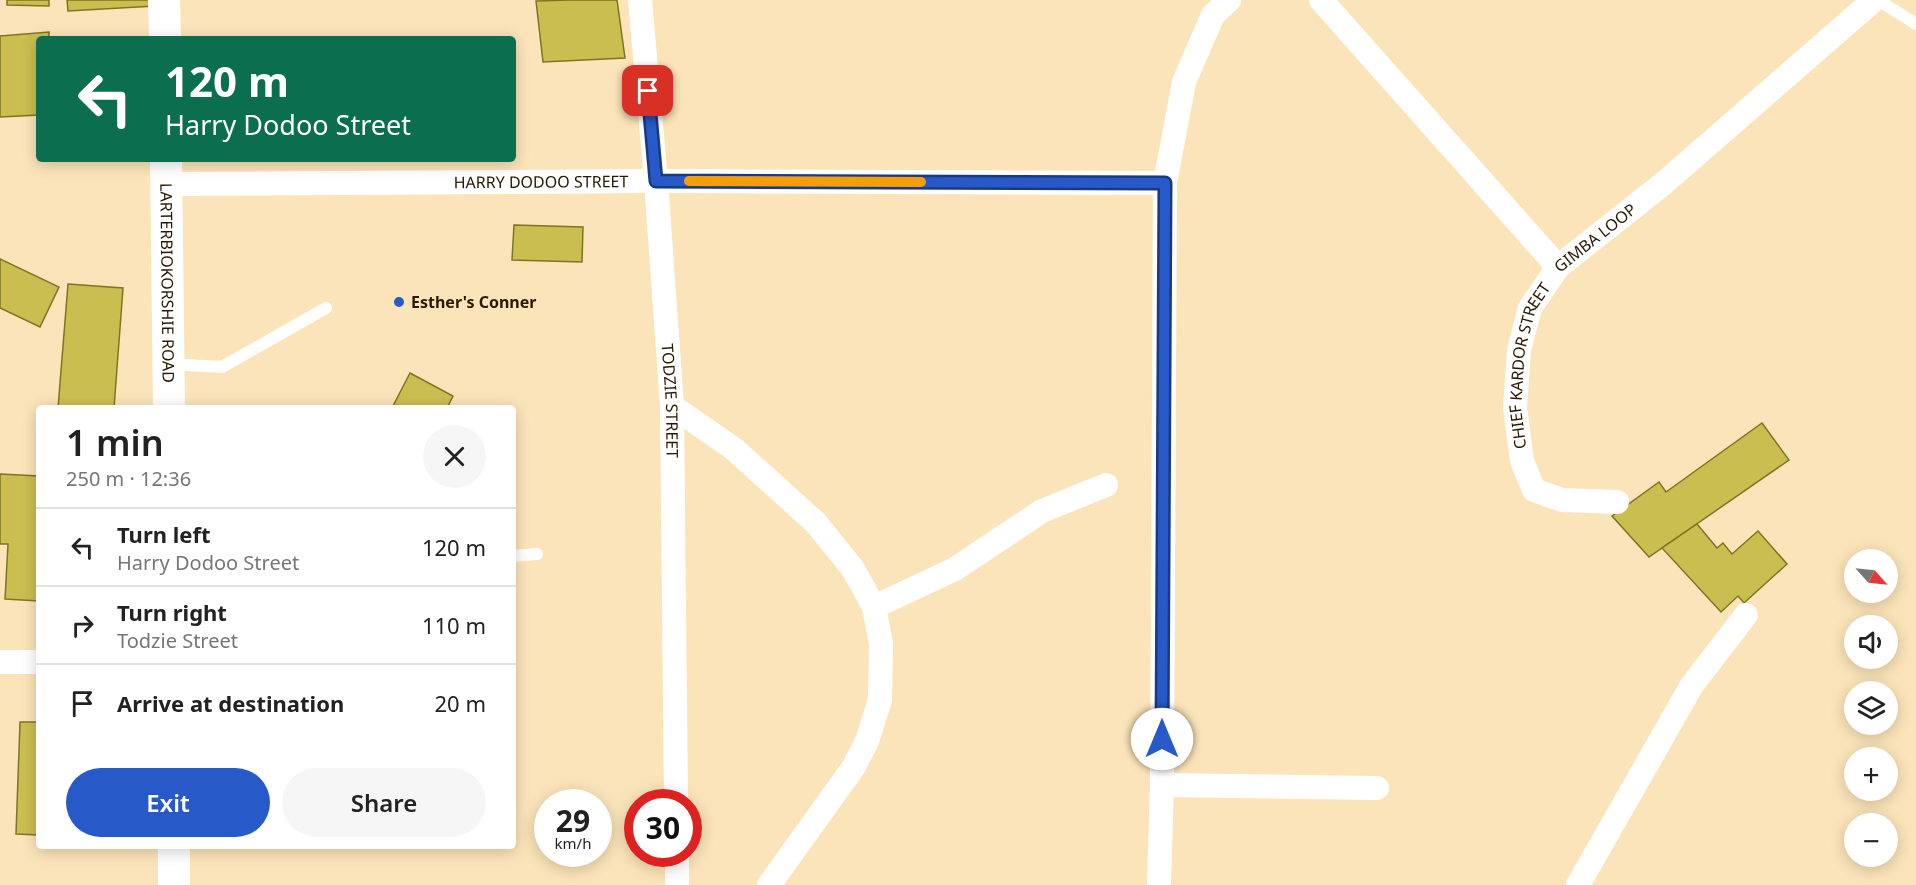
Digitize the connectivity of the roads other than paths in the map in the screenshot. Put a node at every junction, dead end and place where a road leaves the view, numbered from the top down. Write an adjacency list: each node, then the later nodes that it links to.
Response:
1 (164, 0): 8 (street)
2 (640, 0): 10 (street, TODZIE STREET)
3 (1229, 0): 11 (street)
4 (1321, 0): 12 (street, GIMBA LOOP)
5 (1874, 0): 12 (street, GIMBA LOOP)
6 (1878, 0): 7 (lane)
7 (1916, 24)
8 (165, 36)
9 (167, 172): 10 (street, HARRY DODOO STREET); 14 (street, LARTERBIOKORSHIE ROAD)
10 (656, 181): 11 (street, HARRY DODOO STREET); 16 (street, TODZIE STREET)
11 (1165, 183): 25 (street)
12 (1558, 267): 18 (street, CHIEF KARDOR STREET)
13 (326, 308): 14 (lane)
14 (168, 364): 15 (street, LARTERBIOKORSHIE ROAD)
15 (169, 405)
16 (672, 406): 21 (street); 27 (street, TODZIE STREET)
17 (1106, 485): 21 (street)
18 (1617, 502)
19 (537, 554): 20 (lane)
20 (516, 556)
21 (874, 607): 32 (street)
22 (1746, 615): 34 (street)
23 (0, 662): 24 (street)
24 (36, 662)
25 (1162, 785): 26 (street); 33 (street)
26 (1377, 788)
27 (676, 789)
28 (174, 849): 30 (street)
29 (677, 867): 31 (street)
30 (174, 885)
31 (677, 885)
32 (769, 885)
33 (1160, 885)
34 (1578, 885)

